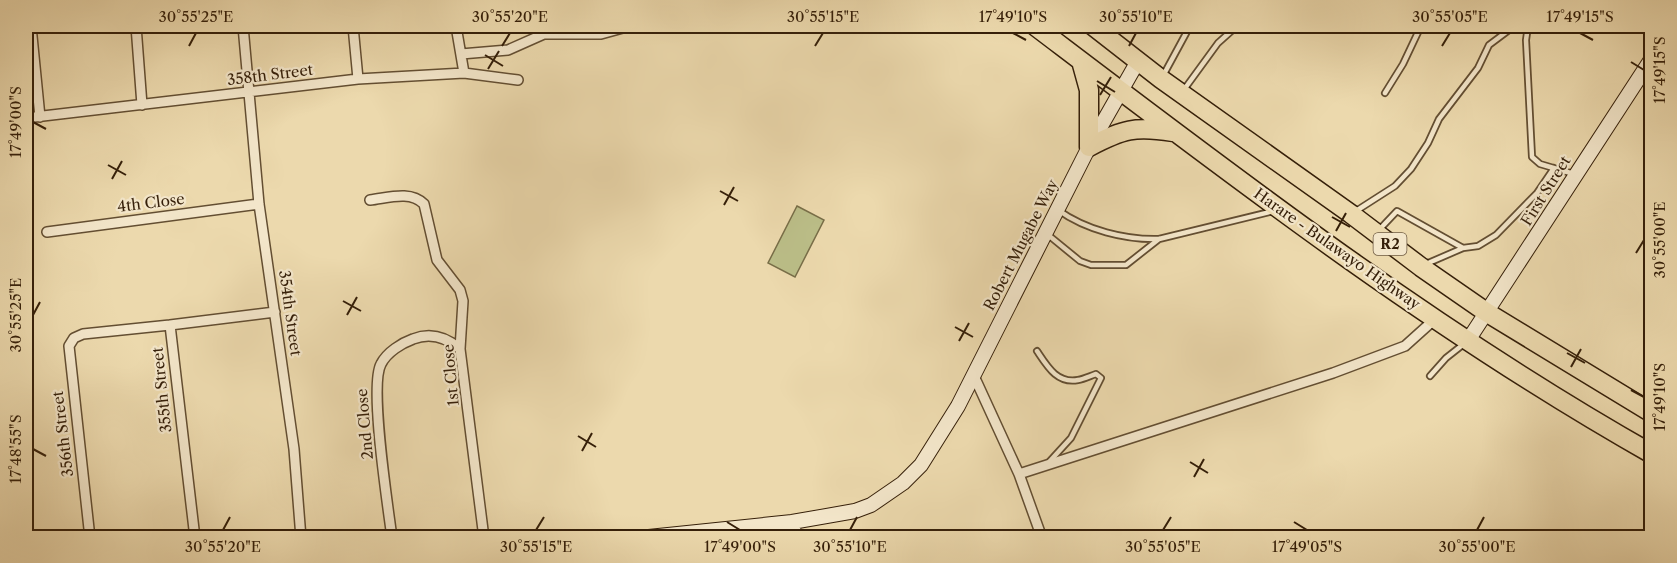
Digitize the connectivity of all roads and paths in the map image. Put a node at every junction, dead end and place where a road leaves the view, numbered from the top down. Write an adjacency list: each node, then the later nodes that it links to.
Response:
1 (31, 26): 26 (street)
2 (136, 26): 25 (street)
3 (243, 26): 24 (street, 354th Street)
4 (353, 26): 18 (street)
5 (456, 26): 13 (street)
6 (630, 26): 13 (street)
7 (1035, 26): 15 (highway, Harare - Bulawayo Highway / R2)
8 (1093, 26): 16 (highway, R2)
9 (1190, 26): 19 (lane)
10 (1237, 26): 22 (lane)
11 (1421, 26): 23 (lane)
12 (1528, 26): 30 (lane); 36 (lane)
13 (461, 54): 17 (street)
14 (1652, 58): 31 (street, First Street)
15 (1081, 61): 21 (highway, Harare - Bulawayo Highway / R2); 29 (highway)
16 (1138, 61): 19 (highway, R2); 21 (street, Robert Mugabe Way)
17 (464, 73): 18 (street, 358th Street); 20 (street, 358th Street)
18 (358, 79): 24 (street, 358th Street)
19 (1161, 79): 22 (highway, R2)
20 (518, 80)
21 (1120, 90): 28 (highway, Harare - Bulawayo Highway / R2); 29 (street, Robert Mugabe Way)
22 (1181, 93): 36 (highway, R2)
23 (1385, 93)
24 (249, 94): 25 (street, 358th Street); 33 (street, 354th Street)
25 (142, 105): 26 (street, 358th Street)
26 (40, 117): 27 (street, 358th Street)
27 (26, 118)
28 (1178, 133): 29 (highway); 35 (highway, Harare - Bulawayo Highway / R2)
29 (1089, 147): 34 (street, Robert Mugabe Way)
30 (1554, 168): 31 (lane); 41 (lane)
31 (1575, 175): 44 (street, First Street)
32 (370, 200): 49 (street, 1st Close)
33 (259, 204): 37 (street, 4th Close); 43 (street, 354th Street)
34 (1058, 210): 39 (street, Robert Mugabe Way); 40 (lane)
35 (1280, 210): 40 (lane); 45 (highway, Harare - Bulawayo Highway / R2)
36 (1351, 214): 38 (highway, R2)
37 (47, 232)
38 (1376, 233): 41 (lane); 42 (highway, R2)
39 (1046, 234): 40 (lane); 51 (street, Robert Mugabe Way)
40 (1159, 239)
41 (1463, 248): 42 (lane)
42 (1421, 267): 44 (highway, R2)
43 (275, 312): 46 (street); 60 (street, 354th Street)
44 (1486, 312): 48 (street, First Street); 53 (highway, R2)
45 (1435, 319): 48 (highway, Harare - Bulawayo Highway / R2); 55 (street)
46 (170, 325): 47 (street, 355th Street); 59 (street, 355th Street)
47 (83, 334): 58 (street, 356th Street)
48 (1467, 342): 52 (lane); 54 (highway, Harare - Bulawayo Highway / R2)
49 (460, 349): 61 (street, 2nd Close); 62 (street, 1st Close)
50 (1037, 351): 55 (lane)
51 (974, 376): 56 (street); 57 (street, Robert Mugabe Way)
52 (1430, 376)
53 (1652, 413)
54 (1652, 454)
55 (1047, 466): 56 (street)
56 (1019, 474): 65 (street)
57 (792, 522): 63 (street, Robert Mugabe Way); 64 (street)
58 (90, 537)
59 (195, 537)
60 (301, 537)
61 (392, 537)
62 (484, 537)
63 (639, 537)
64 (795, 537)
65 (1042, 537)

